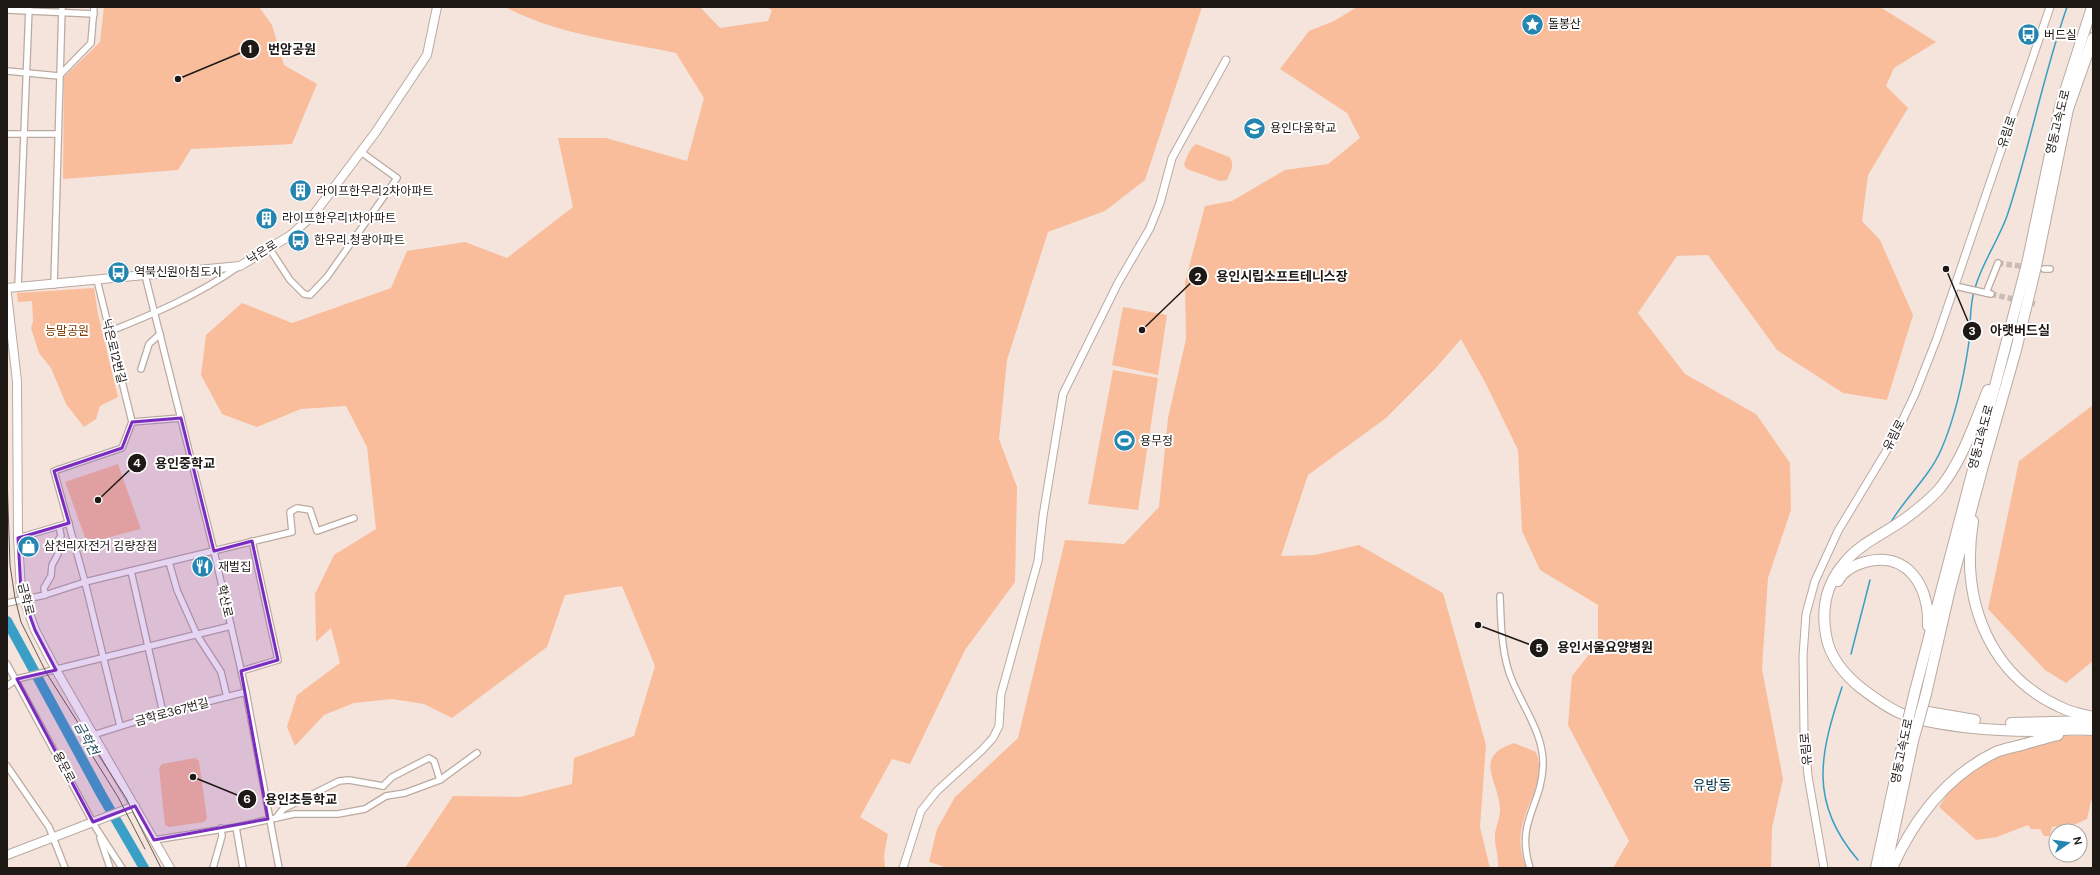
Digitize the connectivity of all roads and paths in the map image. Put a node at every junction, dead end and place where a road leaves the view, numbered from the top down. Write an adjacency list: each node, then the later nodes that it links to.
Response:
1 (94, 7): 8 (street)
2 (438, 7): 17 (main road, 낙은로)
3 (2050, 7): 24 (street, 유림로)
4 (2092, 7): 31 (highway, 영동고속도로)
5 (29, 9): 6 (street); 7 (street); 12 (street)
6 (7, 10)
7 (62, 10): 8 (street); 13 (street)
8 (94, 14): 13 (street)
9 (2093, 38): 35 (highway, 영동고속도로)
10 (1226, 60): 88 (street)
11 (7, 71): 12 (street)
12 (26, 72): 13 (street); 15 (street)
13 (59, 76): 16 (street)
14 (7, 134): 15 (street)
15 (24, 134): 16 (street); 25 (street)
16 (58, 134): 23 (street)
17 (361, 152): 18 (main road, 낙은로); 18 (street)
18 (269, 248): 20 (main road, 낙은로)
19 (1998, 264): 24 (street)
20 (240, 266): 21 (main road, 낙은로); 28 (street)
21 (145, 275): 22 (main road, 낙은로); 28 (street, 학산로)
22 (97, 280): 23 (main road, 낙은로); 29 (street, 낙은로12번길)
23 (54, 285): 25 (main road, 낙은로)
24 (1955, 286): 90 (street, 유림로)
25 (18, 287): 26 (main road, 낙은로)
26 (7, 288)
27 (7, 294): 39 (main road, 금학로)
28 (154, 313): 29 (street); 30 (street, 학산로)
29 (108, 332): 34 (street, 낙은로12번길)
30 (160, 334): 32 (street); 33 (street, 학산로)
31 (2007, 342): 53 (highway, 영동고속도로); 64 (highway)
32 (141, 369)
33 (181, 418): 34 (street); 41 (street, 학산로)
34 (132, 422): 37 (street)
35 (1982, 466): 62 (highway); 66 (highway, 영동고속도로, bridge)
36 (354, 518): 40 (street)
37 (68, 523): 38 (street); 44 (street)
38 (58, 526): 39 (street); 45 (street)
39 (18, 538): 47 (main road, 금학로)
40 (252, 541): 41 (street); 56 (street)
41 (214, 551): 42 (street); 49 (street, 학산로)
42 (169, 562): 43 (street); 50 (street)
43 (131, 571): 44 (street); 51 (street)
44 (85, 582): 45 (street); 52 (street)
45 (45, 596): 47 (street)
46 (1500, 596): 89 (street)
47 (22, 601): 48 (street); 55 (main road, 금학로)
48 (7, 604)
49 (231, 626): 50 (street); 56 (street, 학산로)
50 (197, 635): 51 (street); 60 (street)
51 (148, 647): 52 (street); 61 (street)
52 (103, 658): 55 (street); 63 (street)
53 (1923, 658): 64 (highway); 66 (highway, 영동고속도로, bridge)
54 (7, 664): 57 (street, 용문로)
55 (56, 670): 57 (street); 65 (main road, 금학로)
56 (241, 671): 59 (street, 학산로)
57 (16, 679): 58 (street); 75 (street, 용문로)
58 (7, 686)
59 (246, 692): 60 (street, 금학로367번길); 74 (street, 학산로)
60 (226, 697): 61 (street, 금학로367번길)
61 (163, 713): 63 (street, 금학로367번길)
62 (2093, 717)
63 (120, 726): 65 (street, 금학로367번길)
64 (2091, 727): 93 (highway)
65 (97, 733): 72 (main road, 금학로)
66 (1909, 739): 91 (highway, 영동고속도로); 92 (highway, 영동고속도로)
67 (477, 753): 69 (street)
68 (7, 766): 78 (street)
69 (440, 780): 70 (street); 71 (street)
70 (383, 786): 71 (street); 73 (street)
71 (386, 796): 73 (street)
72 (134, 806): 75 (main road); 79 (main road, 금학로)
73 (276, 818): 74 (street)
74 (268, 819): 76 (street); 87 (street, 학산로)
75 (97, 823): 78 (main road); 82 (street); 83 (street, 용문로)
76 (236, 827): 77 (street); 86 (street)
77 (221, 828): 79 (street); 85 (street)
78 (54, 836): 80 (main road); 81 (street)
79 (154, 840): 84 (main road, 금학로)
80 (7, 855)
81 (65, 868)
82 (110, 868)
83 (122, 868)
84 (170, 868)
85 (213, 868)
86 (242, 868)
87 (279, 868)
88 (903, 868)
89 (1530, 868)
90 (1824, 868)
91 (1876, 868)
92 (1886, 868)
93 (1892, 868)

